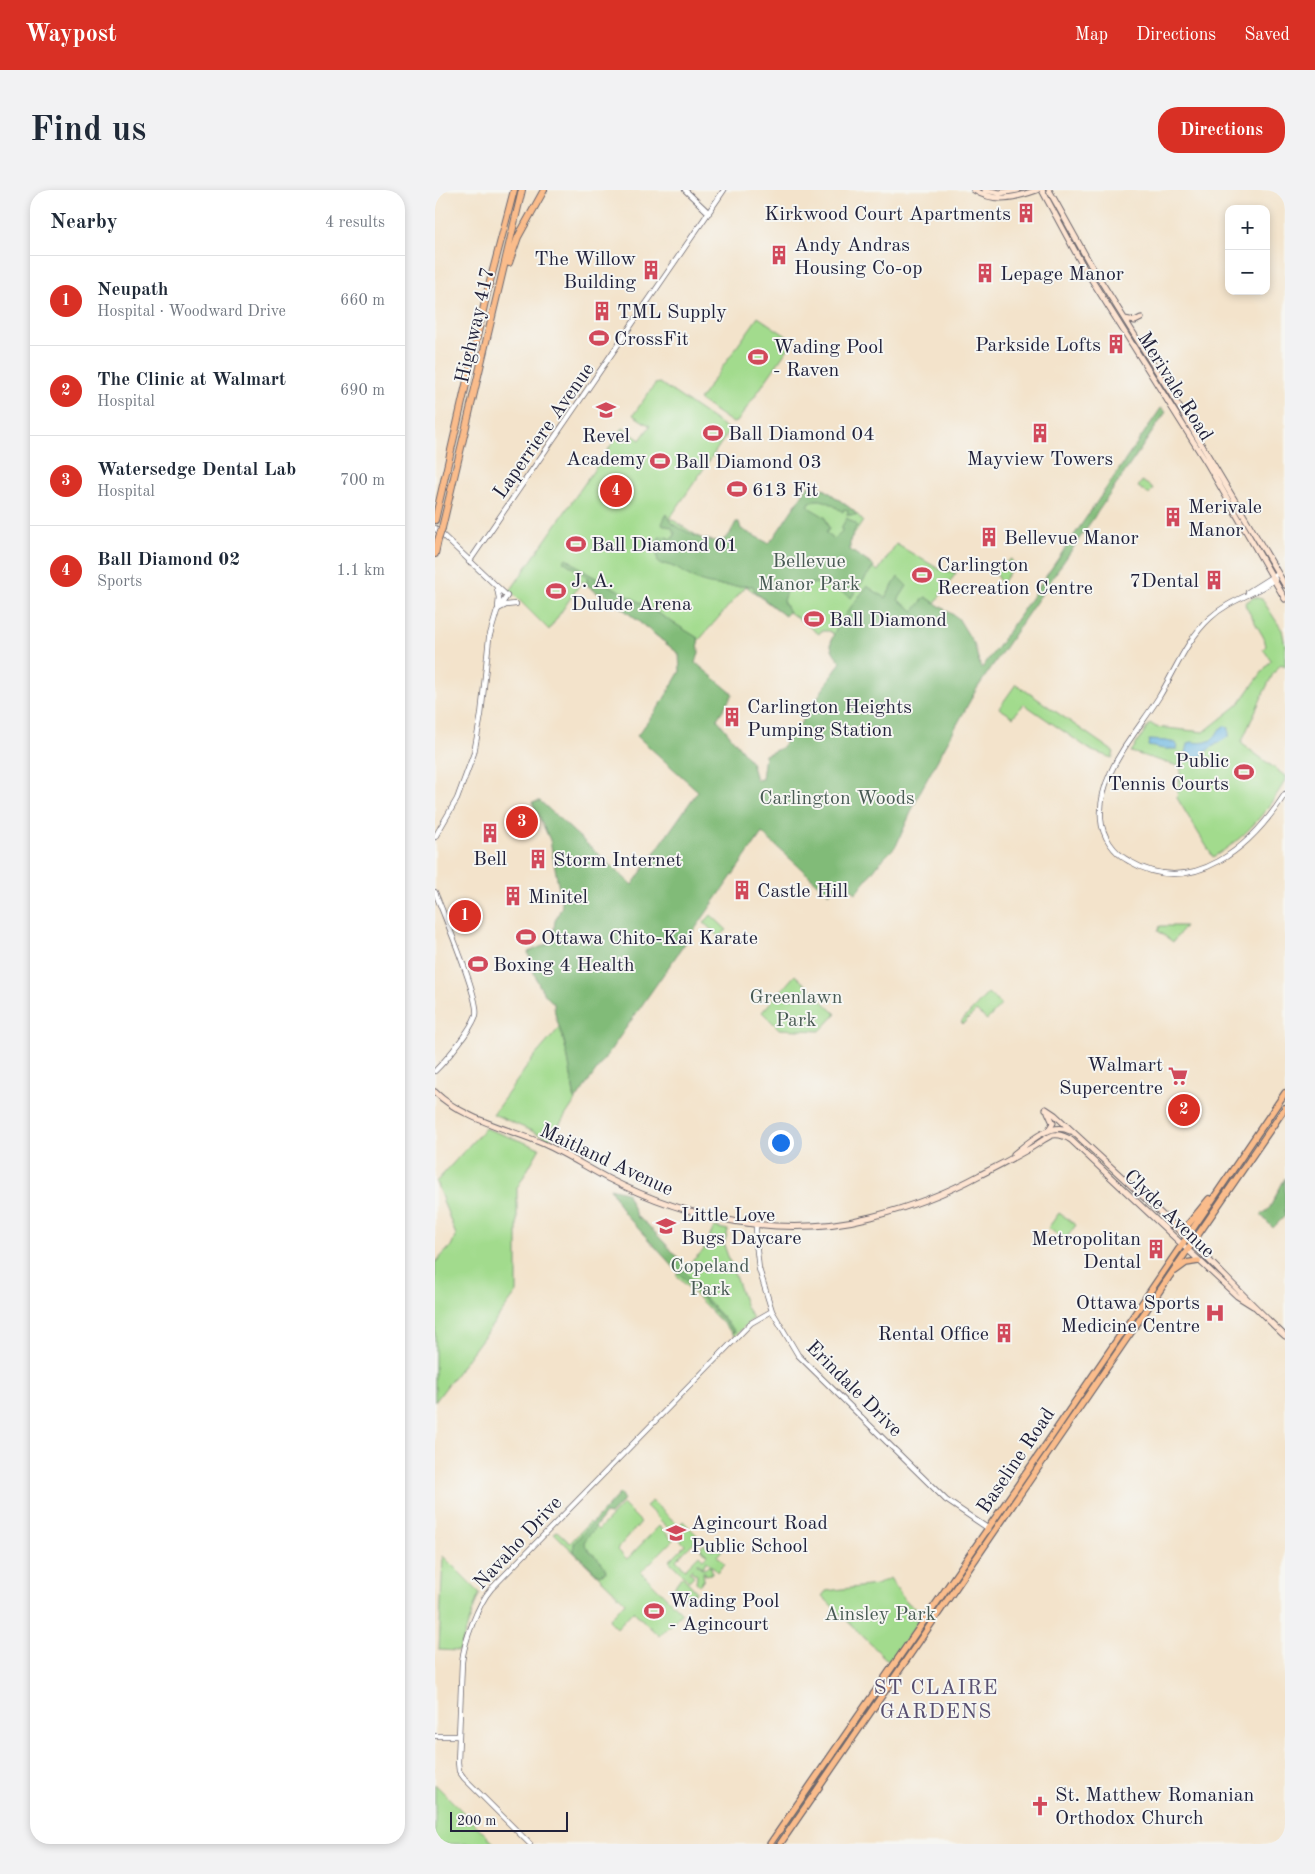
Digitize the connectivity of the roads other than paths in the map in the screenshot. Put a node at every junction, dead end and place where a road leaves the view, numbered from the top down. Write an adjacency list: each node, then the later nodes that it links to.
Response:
1 (514, 190): 18 (highway)
2 (522, 190): 14 (highway, Highway 417)
3 (545, 190): 14 (highway)
4 (685, 190): 12 (street)
5 (724, 190): 12 (street, Laperriere Avenue)
6 (974, 190): 9 (main road)
7 (985, 190): 8 (main road)
8 (1018, 190)
9 (1037, 190)
10 (1042, 190): 13 (main road, Merivale Road)
11 (1049, 190): 15 (main road, Merivale Road)
12 (709, 213): 21 (street, Laperriere Avenue)
13 (1083, 266): 15 (main road); 23 (main road, Merivale Road)
14 (503, 275): 19 (highway, Highway 417)
15 (1104, 286): 17 (main road, Merivale Road)
16 (1141, 318): 17 (main road)
17 (1125, 319): 22 (main road, Merivale Road)
18 (435, 520)
19 (438, 528): 20 (highway, Highway 417, bridge); 21 (street)
20 (435, 554)
21 (469, 562): 25 (street)
22 (1279, 574): 23 (street); 24 (main road, Merivale Road)
23 (1273, 578): 26 (main road, Merivale Road); 29 (street)
24 (1285, 585)
25 (496, 586): 28 (street); 28 (street)
26 (1285, 599)
27 (516, 604): 28 (street)
28 (497, 611): 30 (street)
29 (1285, 794)
30 (435, 837)
31 (435, 892): 32 (street)
32 (435, 1070)
33 (435, 1092): 43 (main road, Maitland Avenue)
34 (1285, 1095): 42 (main road, Baseline Road)
35 (1285, 1108): 46 (main road, Baseline Road)
36 (1048, 1131): 37 (main road); 37 (main road, Clyde Avenue); 39 (main road, Maitland Avenue)
37 (1073, 1133): 40 (main road, Clyde Avenue)
38 (1068, 1138): 39 (main road, Maitland Avenue); 41 (main road, Clyde Avenue)
39 (1003, 1162): 43 (main road, Maitland Avenue)
40 (1106, 1163): 41 (main road); 44 (main road, Clyde Avenue)
41 (1099, 1166): 47 (main road, Clyde Avenue)
42 (1223, 1185): 44 (main road); 45 (main road, Baseline Road)
43 (756, 1226): 52 (street, Erindale Drive)
44 (1173, 1226): 45 (main road, Clyde Avenue)
45 (1187, 1238): 46 (main road, Clyde Avenue); 47 (main road, Baseline Road)
46 (1192, 1243): 48 (main road, Baseline Road); 51 (main road, Clyde Avenue)
47 (1182, 1244): 48 (main road, Clyde Avenue); 54 (main road, Baseline Road)
48 (1187, 1250): 49 (main road, Clyde Avenue); 50 (main road, Baseline Road)
49 (1198, 1261): 50 (main road); 51 (main road, Clyde Avenue)
50 (1170, 1276): 55 (main road, Baseline Road)
51 (1253, 1306): 53 (main road, Clyde Avenue)
52 (772, 1311): 56 (street, Erindale Drive); 59 (street, Navaho Drive)
53 (1285, 1336)
54 (1109, 1351): 55 (main road); 56 (main road, Baseline Road)
55 (1115, 1355): 57 (main road, Baseline Road)
56 (988, 1528): 57 (street, Erindale Drive); 61 (main road, Baseline Road)
57 (994, 1533): 62 (main road, Baseline Road)
58 (435, 1736): 59 (street)
59 (459, 1736): 60 (street, Navaho Drive)
60 (531, 1844)
61 (770, 1844)
62 (780, 1844)

